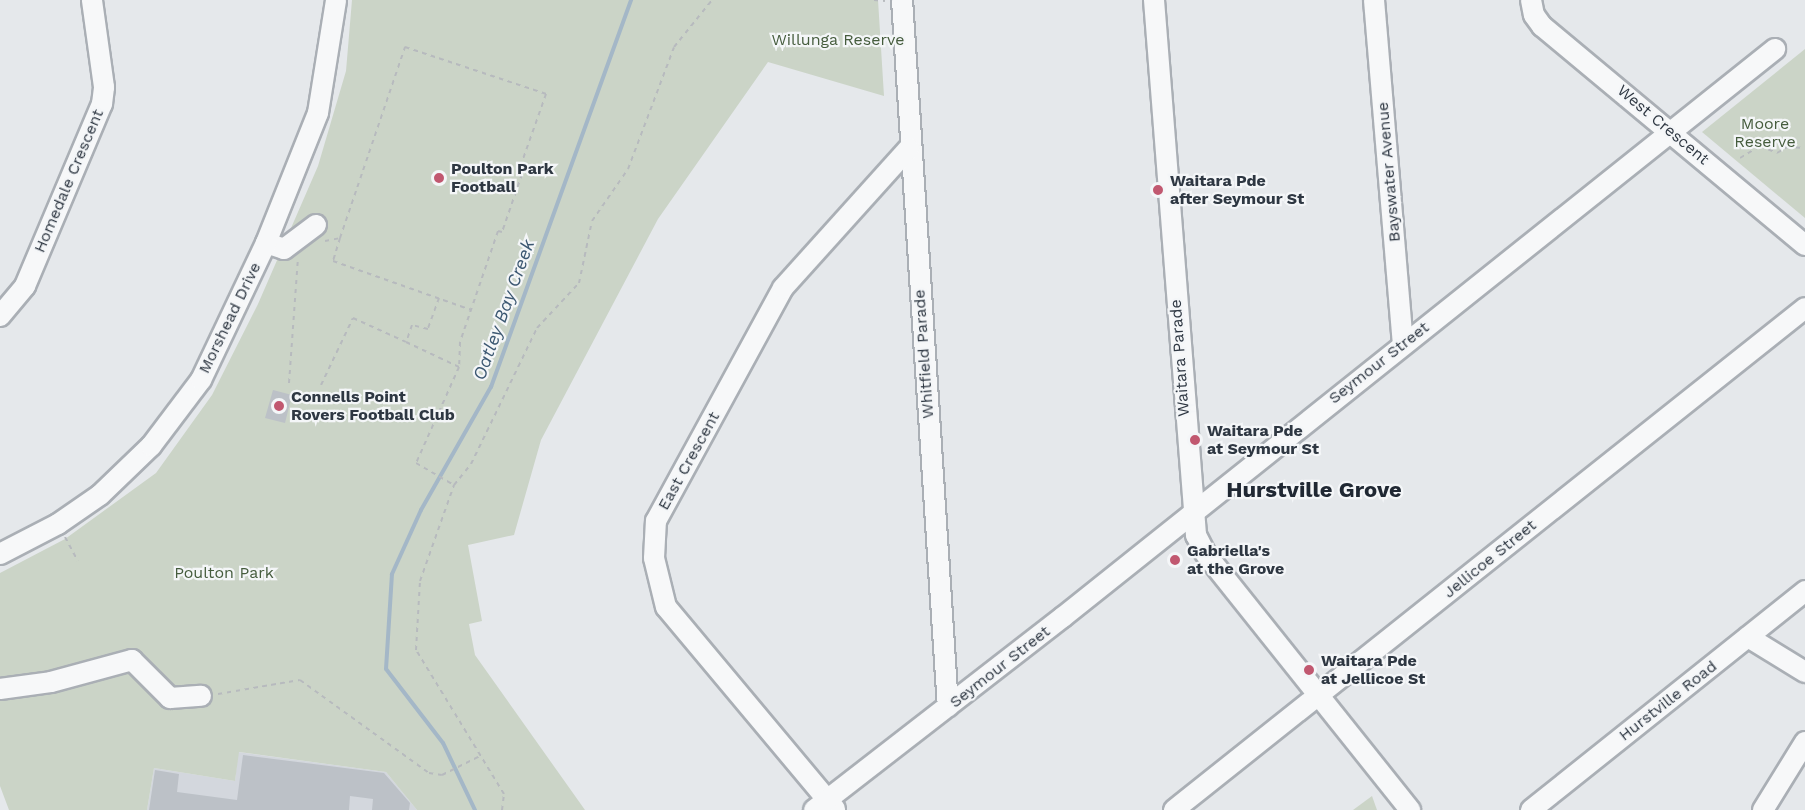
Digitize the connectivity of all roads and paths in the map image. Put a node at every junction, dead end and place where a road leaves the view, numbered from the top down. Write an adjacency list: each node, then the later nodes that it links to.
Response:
1 (92, 0): 22 (street, Homedale Crescent)
2 (336, 0): 17 (street, Morshead Drive)
3 (712, 0): 28 (path)
4 (874, 0): 8 (path)
5 (1154, 0): 29 (street, Waitara Parade)
6 (1374, 0): 24 (street, Bayswater Avenue)
7 (1532, 0): 10 (street, West Crescent)
8 (894, 1): 11 (street, Whitfield Parade)
9 (1775, 49): 10 (street, Seymour Street)
10 (1672, 131): 18 (street, West Crescent); 24 (street, Seymour Street)
11 (909, 148): 39 (street, Whitfield Parade); 43 (street, East Crescent)
12 (1805, 148): 13 (path)
13 (1740, 158)
14 (319, 233): 15 (path); 16 (street)
15 (340, 238): 19 (path); 21 (path)
16 (296, 240): 17 (street); 26 (path)
17 (266, 243): 30 (street, Morshead Drive)
18 (1805, 245)
19 (439, 298): 21 (path); 23 (path)
20 (1805, 308): 38 (street, Jellicoe Street)
21 (471, 310): 25 (path)
22 (0, 316)
23 (406, 342): 25 (path); 27 (path)
24 (1404, 344): 29 (street, Seymour Street)
25 (459, 367): 28 (path)
26 (290, 383)
27 (321, 385)
28 (454, 485): 41 (path)
29 (1191, 512): 38 (street, Waitara Parade); 39 (street, Seymour Street)
30 (58, 524): 31 (street, Morshead Drive); 32 (path)
31 (0, 554)
32 (78, 561)
33 (1805, 591): 34 (street, Hurstville Road)
34 (1748, 637): 35 (street); 47 (street, Hurstville Road)
35 (1805, 672)
36 (0, 689): 37 (street)
37 (201, 696): 41 (path)
38 (1317, 696): 42 (street, Waitara Parade); 45 (street, Jellicoe Street)
39 (948, 707): 43 (street, Seymour Street)
40 (1805, 742): 48 (street)
41 (482, 755): 44 (path)
42 (1396, 800): 46 (street, Waitara Parade)
43 (826, 806)
44 (502, 810)
45 (1174, 810)
46 (1410, 810)
47 (1531, 810)
48 (1763, 810)

